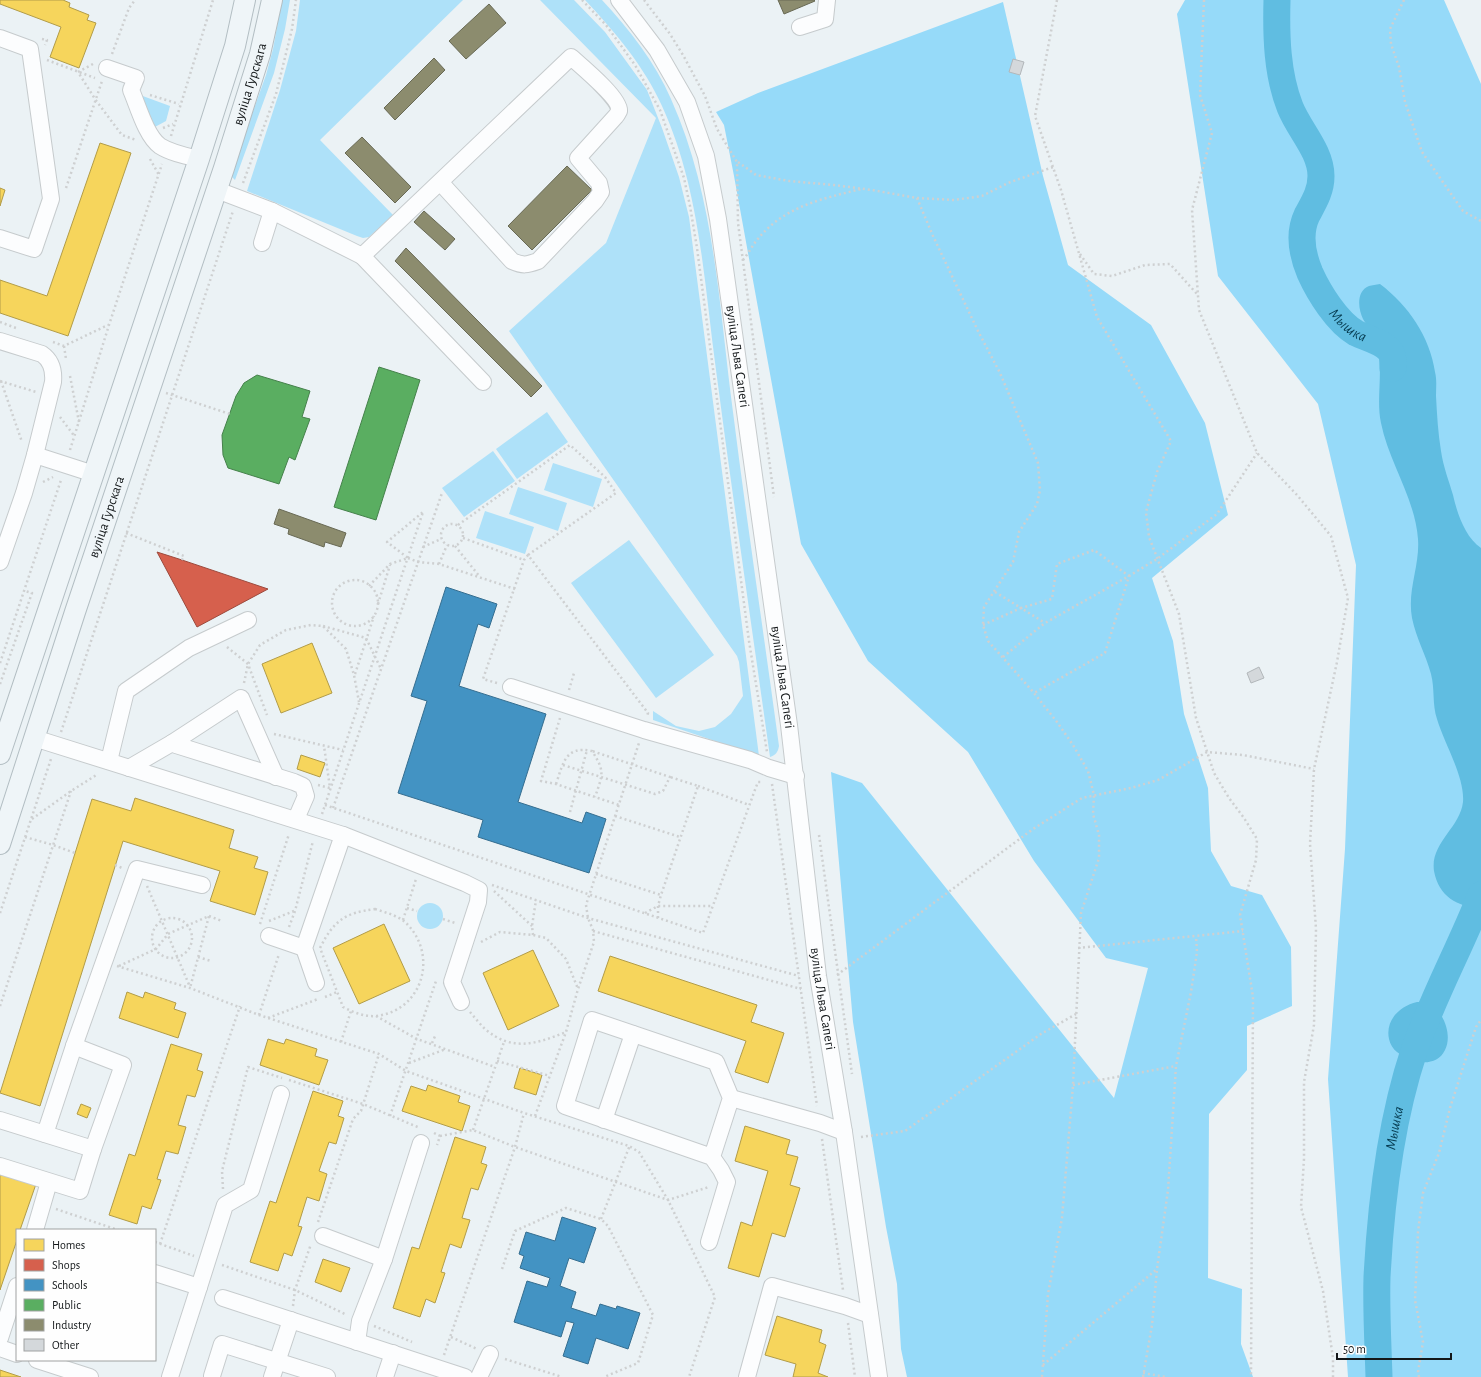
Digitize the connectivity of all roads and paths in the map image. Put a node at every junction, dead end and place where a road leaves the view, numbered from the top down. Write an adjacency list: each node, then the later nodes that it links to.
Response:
1 (135, 0): 14 (path)
2 (213, 0): 16 (path)
3 (245, 0): 19 (main road, вуліца Гурскага)
4 (272, 0): 23 (main road, вуліца Гурскага)
5 (296, 0): 28 (path)
6 (582, 0): 120 (path)
7 (619, 0): 122 (street, вуліца Льва Сапегі)
8 (827, 0): 12 (street)
9 (1057, 0): 22 (path)
10 (1204, 0): 37 (path)
11 (1404, 0): 31 (path)
12 (800, 27)
13 (0, 38): 32 (street)
14 (106, 60): 15 (path); 15 (path); 17 (street)
15 (95, 99): 17 (path)
16 (174, 123): 17 (path); 18 (path)
17 (149, 134): 19 (street)
18 (169, 141)
19 (199, 160): 23 (main road); 24 (main road, вуліца Гурскага)
20 (163, 162): 39 (path)
21 (737, 162): 26 (path)
22 (1053, 167): 29 (path); 34 (path)
23 (224, 168): 27 (main road, вуліца Гурскага)
24 (191, 182): 27 (main road); 58 (main road, вуліца Гурскага)
25 (440, 182): 25 (street); 35 (street)
26 (864, 189): 29 (path); 36 (path)
27 (216, 190): 28 (street); 60 (main road, вуліца Гурскага)
28 (238, 197): 30 (street); 50 (path)
29 (917, 198): 82 (path)
30 (272, 211): 33 (street); 35 (street)
31 (1481, 222)
32 (0, 238)
33 (262, 243)
34 (1078, 252): 37 (path); 70 (path)
35 (362, 256): 47 (street)
36 (743, 261)
37 (1197, 294): 53 (path)
38 (0, 322): 40 (path)
39 (109, 325): 43 (path); 52 (path)
40 (21, 330)
41 (50, 340): 43 (path)
42 (0, 341): 54 (street)
43 (64, 346): 44 (path)
44 (67, 361)
45 (68, 368): 52 (path)
46 (0, 381): 48 (path); 54 (path)
47 (483, 382)
48 (36, 392)
49 (165, 393): 50 (path)
50 (173, 395): 51 (path); 56 (path)
51 (230, 414)
52 (79, 422): 57 (path)
53 (1258, 453): 70 (path); 118 (path)
54 (35, 455): 57 (street); 73 (street)
55 (146, 461): 56 (path)
56 (150, 463): 62 (path)
57 (66, 464): 58 (street); 81 (path)
58 (94, 474): 60 (main road); 102 (main road, вуліца Гурскага)
59 (442, 493): 67 (path)
60 (112, 503): 105 (main road, вуліца Гурскага)
61 (458, 525): 63 (path); 64 (path); 68 (path)
62 (126, 533): 71 (path); 107 (path)
63 (463, 538): 66 (path); 72 (path)
64 (441, 539): 65 (path); 67 (path)
65 (447, 545): 66 (path); 76 (path)
66 (455, 546): 78 (path)
67 (423, 547): 74 (path)
68 (528, 555): 72 (path); 104 (path)
69 (408, 558): 69 (path); 74 (path); 75 (path); 90 (path)
70 (1158, 558): 77 (path); 112 (path)
71 (182, 560)
72 (524, 560): 80 (path)
73 (0, 562)
74 (418, 562): 76 (path); 93 (path)
75 (390, 564): 79 (path); 84 (path)
76 (439, 564): 78 (path)
77 (1129, 576): 83 (path); 86 (path); 98 (path)
78 (480, 578): 80 (path)
79 (369, 586): 84 (path); 84 (path)
80 (515, 589): 97 (path)
81 (24, 591): 92 (path); 96 (path)
82 (995, 592): 83 (path); 87 (path)
83 (1021, 608): 86 (path); 87 (path)
84 (375, 614): 89 (path)
85 (248, 620): 116 (street)
86 (1045, 623): 91 (path)
87 (983, 625): 91 (path)
88 (323, 626): 89 (path); 95 (path); 99 (path)
89 (366, 638): 90 (path); 95 (path)
90 (374, 654): 93 (path); 100 (path)
91 (1003, 657): 98 (path)
92 (0, 663)
93 (381, 669): 137 (path)
94 (574, 673): 101 (path)
95 (354, 675): 100 (path)
96 (0, 684)
97 (511, 687): 101 (street)
98 (1034, 693): 132 (path)
99 (242, 698): 103 (street); 106 (street)
100 (359, 703): 109 (path)
101 (564, 704): 104 (street); 126 (path)
102 (8, 729): 105 (main road); 113 (main road, вуліца Гурскага)
103 (255, 729): 108 (path); 121 (street)
104 (644, 730): 115 (path); 120 (street)
105 (34, 738): 107 (street); 146 (main road, вуліца Гурскага)
106 (172, 743): 117 (street); 121 (street)
107 (56, 745): 116 (street); 140 (path)
108 (324, 746): 109 (path); 129 (path)
109 (343, 750): 129 (path)
110 (587, 750): 111 (path); 114 (path); 119 (path)
111 (592, 751): 115 (path); 123 (path)
112 (1207, 752): 118 (path); 132 (path); 174 (path)
113 (0, 754)
114 (563, 765): 119 (path); 126 (path)
115 (632, 765): 124 (path); 127 (path)
116 (105, 766): 117 (street); 131 (path)
117 (129, 768): 141 (street)
118 (1314, 769): 295 (path)
119 (582, 771): 123 (path); 130 (path)
120 (770, 774): 122 (street); 136 (path); 188 (path)
121 (276, 776): 141 (street)
122 (796, 776): 230 (street, вуліца Льва Сапегі)
123 (602, 777): 127 (path); 133 (path)
124 (670, 777): 127 (path); 128 (path)
125 (315, 784): 129 (path)
126 (556, 784): 130 (path)
127 (626, 785): 135 (path)
128 (698, 786): 136 (path); 145 (path)
129 (330, 788): 134 (path)
130 (576, 790): 133 (path); 138 (path)
131 (71, 791): 140 (path); 147 (path)
132 (1094, 795): 180 (path); 187 (path)
133 (595, 797): 135 (path)
134 (325, 805): 137 (path); 142 (path)
135 (619, 805): 139 (path)
136 (749, 805): 157 (path)
137 (334, 808): 153 (path)
138 (570, 812)
139 (615, 816): 145 (path); 150 (path)
140 (31, 820): 144 (path)
141 (293, 824): 142 (street); 175 (path)
142 (317, 827): 143 (street); 159 (path)
143 (343, 835): 179 (street); 182 (street)
144 (25, 837): 147 (path); 161 (path)
145 (680, 837): 154 (path)
146 (0, 844)
147 (53, 845): 148 (path); 195 (path)
148 (75, 853)
149 (135, 874): 152 (street); 169 (path); 186 (street)
150 (596, 874): 153 (path); 154 (path)
151 (416, 878): 158 (path)
152 (202, 885)
153 (590, 894): 162 (path); 164 (path)
154 (661, 895): 156 (path)
155 (536, 900): 164 (path); 172 (path); 172 (path)
156 (658, 906): 157 (path); 162 (path); 165 (path)
157 (713, 906): 165 (path)
158 (407, 908): 160 (path); 167 (path)
159 (294, 911): 175 (path); 175 (path)
160 (417, 911)
161 (0, 913)
162 (644, 913): 165 (path)
163 (210, 916): 166 (path); 171 (path); 184 (path)
164 (588, 918): 173 (path); 188 (path)
165 (658, 918)
166 (222, 920)
167 (402, 920): 193 (path); 200 (path)
168 (443, 920): 170 (path)
169 (162, 921): 171 (path); 176 (path); 181 (path)
170 (456, 923)
171 (188, 925): 176 (path); 183 (path)
172 (532, 926): 177 (path)
173 (593, 930): 191 (path); 192 (path)
174 (1243, 931): 178 (path); 294 (path)
175 (268, 932): 179 (street); 199 (path)
176 (168, 934): 181 (path); 183 (path)
177 (533, 935): 182 (path); 191 (path)
178 (1196, 936): 180 (path); 214 (path)
179 (304, 948): 189 (street)
180 (1078, 948): 198 (path)
181 (156, 949): 183 (path); 186 (path)
182 (463, 951): 194 (street)
183 (178, 957): 190 (path)
184 (198, 957): 185 (path); 190 (path)
185 (211, 961)
186 (112, 964): 190 (path); 209 (street)
187 (837, 975)
188 (799, 976): 192 (path)
189 (316, 983)
190 (190, 988): 196 (path)
191 (578, 989): 203 (path)
192 (801, 989): 227 (path)
193 (337, 992): 197 (path); 201 (path)
194 (461, 1002): 207 (path)
195 (0, 1006)
196 (240, 1006): 199 (path); 251 (path)
197 (351, 1011): 200 (path); 206 (path)
198 (1077, 1014): 218 (path); 233 (path)
199 (259, 1015): 201 (path)
200 (375, 1016): 208 (path)
201 (268, 1018): 206 (path)
202 (1481, 1020): 296 (path)
203 (566, 1032): 207 (path); 217 (path)
204 (436, 1034): 208 (path)
205 (633, 1034): 221 (street); 226 (street); 226 (street)
206 (341, 1042): 211 (path)
207 (504, 1042): 212 (path)
208 (432, 1044): 210 (path)
209 (74, 1046): 231 (street); 237 (street)
210 (446, 1049): 213 (path); 215 (path)
211 (379, 1054): 216 (path); 248 (path)
212 (497, 1061): 215 (path); 217 (path)
213 (409, 1063)
214 (1176, 1066): 218 (path); 255 (path)
215 (495, 1067): 220 (path)
216 (406, 1072): 220 (path); 223 (path)
217 (550, 1076): 224 (path)
218 (1073, 1085): 276 (path)
219 (280, 1094): 253 (street)
220 (484, 1098): 222 (path); 228 (path)
221 (731, 1098): 227 (street); 238 (street)
222 (524, 1113): 224 (path); 236 (path)
223 (390, 1116)
224 (535, 1116): 235 (path)
225 (0, 1120): 231 (street)
226 (604, 1120): 229 (street)
227 (820, 1123): 230 (street); 261 (path)
228 (472, 1130): 232 (path); 236 (path)
229 (634, 1130): 235 (path); 238 (street)
230 (844, 1132): 262 (street, вуліца Льва Сапегі)
231 (45, 1134): 237 (street)
232 (440, 1136)
233 (861, 1137)
234 (422, 1143): 252 (street)
235 (629, 1146): 241 (path); 243 (path)
236 (515, 1147): 241 (path); 275 (path)
237 (93, 1150): 240 (street)
238 (712, 1157): 242 (street)
239 (0, 1166): 240 (street)
240 (49, 1182): 244 (street)
241 (615, 1182): 243 (path); 245 (path)
242 (727, 1182): 243 (path); 250 (street)
243 (668, 1200): 287 (path)
244 (42, 1204): 246 (street); 247 (path)
245 (601, 1219): 254 (path); 286 (path)
246 (35, 1229)
247 (115, 1229)
248 (318, 1232): 252 (street); 259 (path)
249 (156, 1242): 251 (path)
250 (708, 1242)
251 (160, 1244): 253 (path)
252 (384, 1259): 264 (street)
253 (207, 1260): 257 (street); 259 (path)
254 (502, 1269)
255 (1157, 1269): 276 (path); 277 (path)
256 (156, 1273): 257 (street)
257 (199, 1286): 280 (street)
258 (16, 1289): 265 (street)
259 (295, 1290): 263 (path); 264 (path)
260 (223, 1298): 263 (street)
261 (845, 1306): 262 (street); 288 (street); 289 (path)
262 (870, 1315): 290 (street, вуліца Льва Сапегі)
263 (291, 1320): 266 (street); 273 (street)
264 (360, 1321): 266 (street); 267 (path)
265 (0, 1338)
266 (357, 1342): 270 (street)
267 (416, 1344)
268 (0, 1348): 271 (street)
269 (437, 1352): 275 (path)
270 (393, 1353): 275 (street); 283 (street)
271 (16, 1354)
272 (490, 1354): 285 (street)
273 (278, 1360): 278 (street); 281 (street); 282 (street)
274 (40, 1361): 279 (street)
275 (442, 1362): 284 (street)
276 (1042, 1365): 291 (path)
277 (1143, 1373): 292 (path); 293 (path)
278 (212, 1376)
279 (90, 1377)
280 (170, 1377)
281 (272, 1377)
282 (327, 1377)
283 (385, 1377)
284 (465, 1377)
285 (479, 1377)
286 (604, 1377)
287 (689, 1377)
288 (747, 1377)
289 (855, 1377)
290 (879, 1377)
291 (1042, 1377)
292 (1142, 1377)
293 (1166, 1377)
294 (1251, 1377)
295 (1333, 1377)
296 (1419, 1377)

